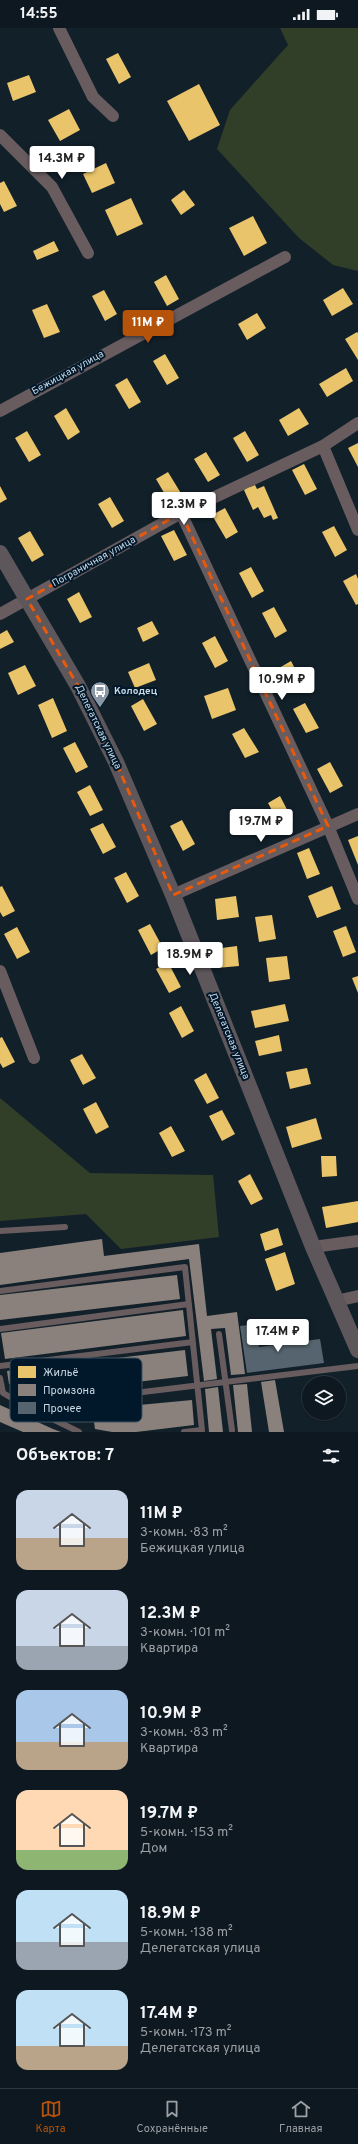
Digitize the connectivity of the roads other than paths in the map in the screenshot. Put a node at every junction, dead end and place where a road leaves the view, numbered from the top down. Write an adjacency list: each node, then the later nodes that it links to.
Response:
1 (59, 28): 2 (street)
2 (113, 116)
3 (0, 135): 4 (street)
4 (88, 253)
5 (285, 257): 6 (street, Бежицкая улица)
6 (0, 411)
7 (358, 423): 8 (street, Пограничная улица)
8 (323, 446): 9 (street, Пограничная улица); 10 (street)
9 (181, 514): 12 (street, Пограничная улица); 15 (street)
10 (358, 530)
11 (0, 553): 12 (street)
12 (27, 599): 13 (street, Пограничная улица); 16 (street, Делегатская улица)
13 (0, 614)
14 (358, 814): 15 (street)
15 (328, 826): 16 (street); 17 (street)
16 (173, 895): 23 (street, Делегатская улица)
17 (358, 899)
18 (0, 971): 19 (street)
19 (34, 1058)
20 (65, 1227): 21 (lane)
21 (0, 1230)
22 (358, 1242): 23 (street)
23 (313, 1247): 26 (street, Делегатская улица)
24 (0, 1291): 27 (lane)
25 (358, 1296): 26 (street)
26 (336, 1301): 31 (street, Делегатская улица)
27 (189, 1304): 28 (lane); 30 (lane)
28 (0, 1329)
29 (219, 1334): 37 (lane)
30 (194, 1342): 32 (lane); 38 (lane)
31 (358, 1350)
32 (65, 1358)
33 (10, 1365): 34 (lane)
34 (0, 1366)
35 (358, 1366): 37 (lane)
36 (0, 1378): 40 (lane)
37 (225, 1381): 38 (lane); 42 (lane)
38 (199, 1385): 39 (lane); 44 (lane)
39 (142, 1391)
40 (10, 1397)
41 (59, 1422): 43 (lane)
42 (232, 1430)
43 (79, 1432)
44 (184, 1432)

